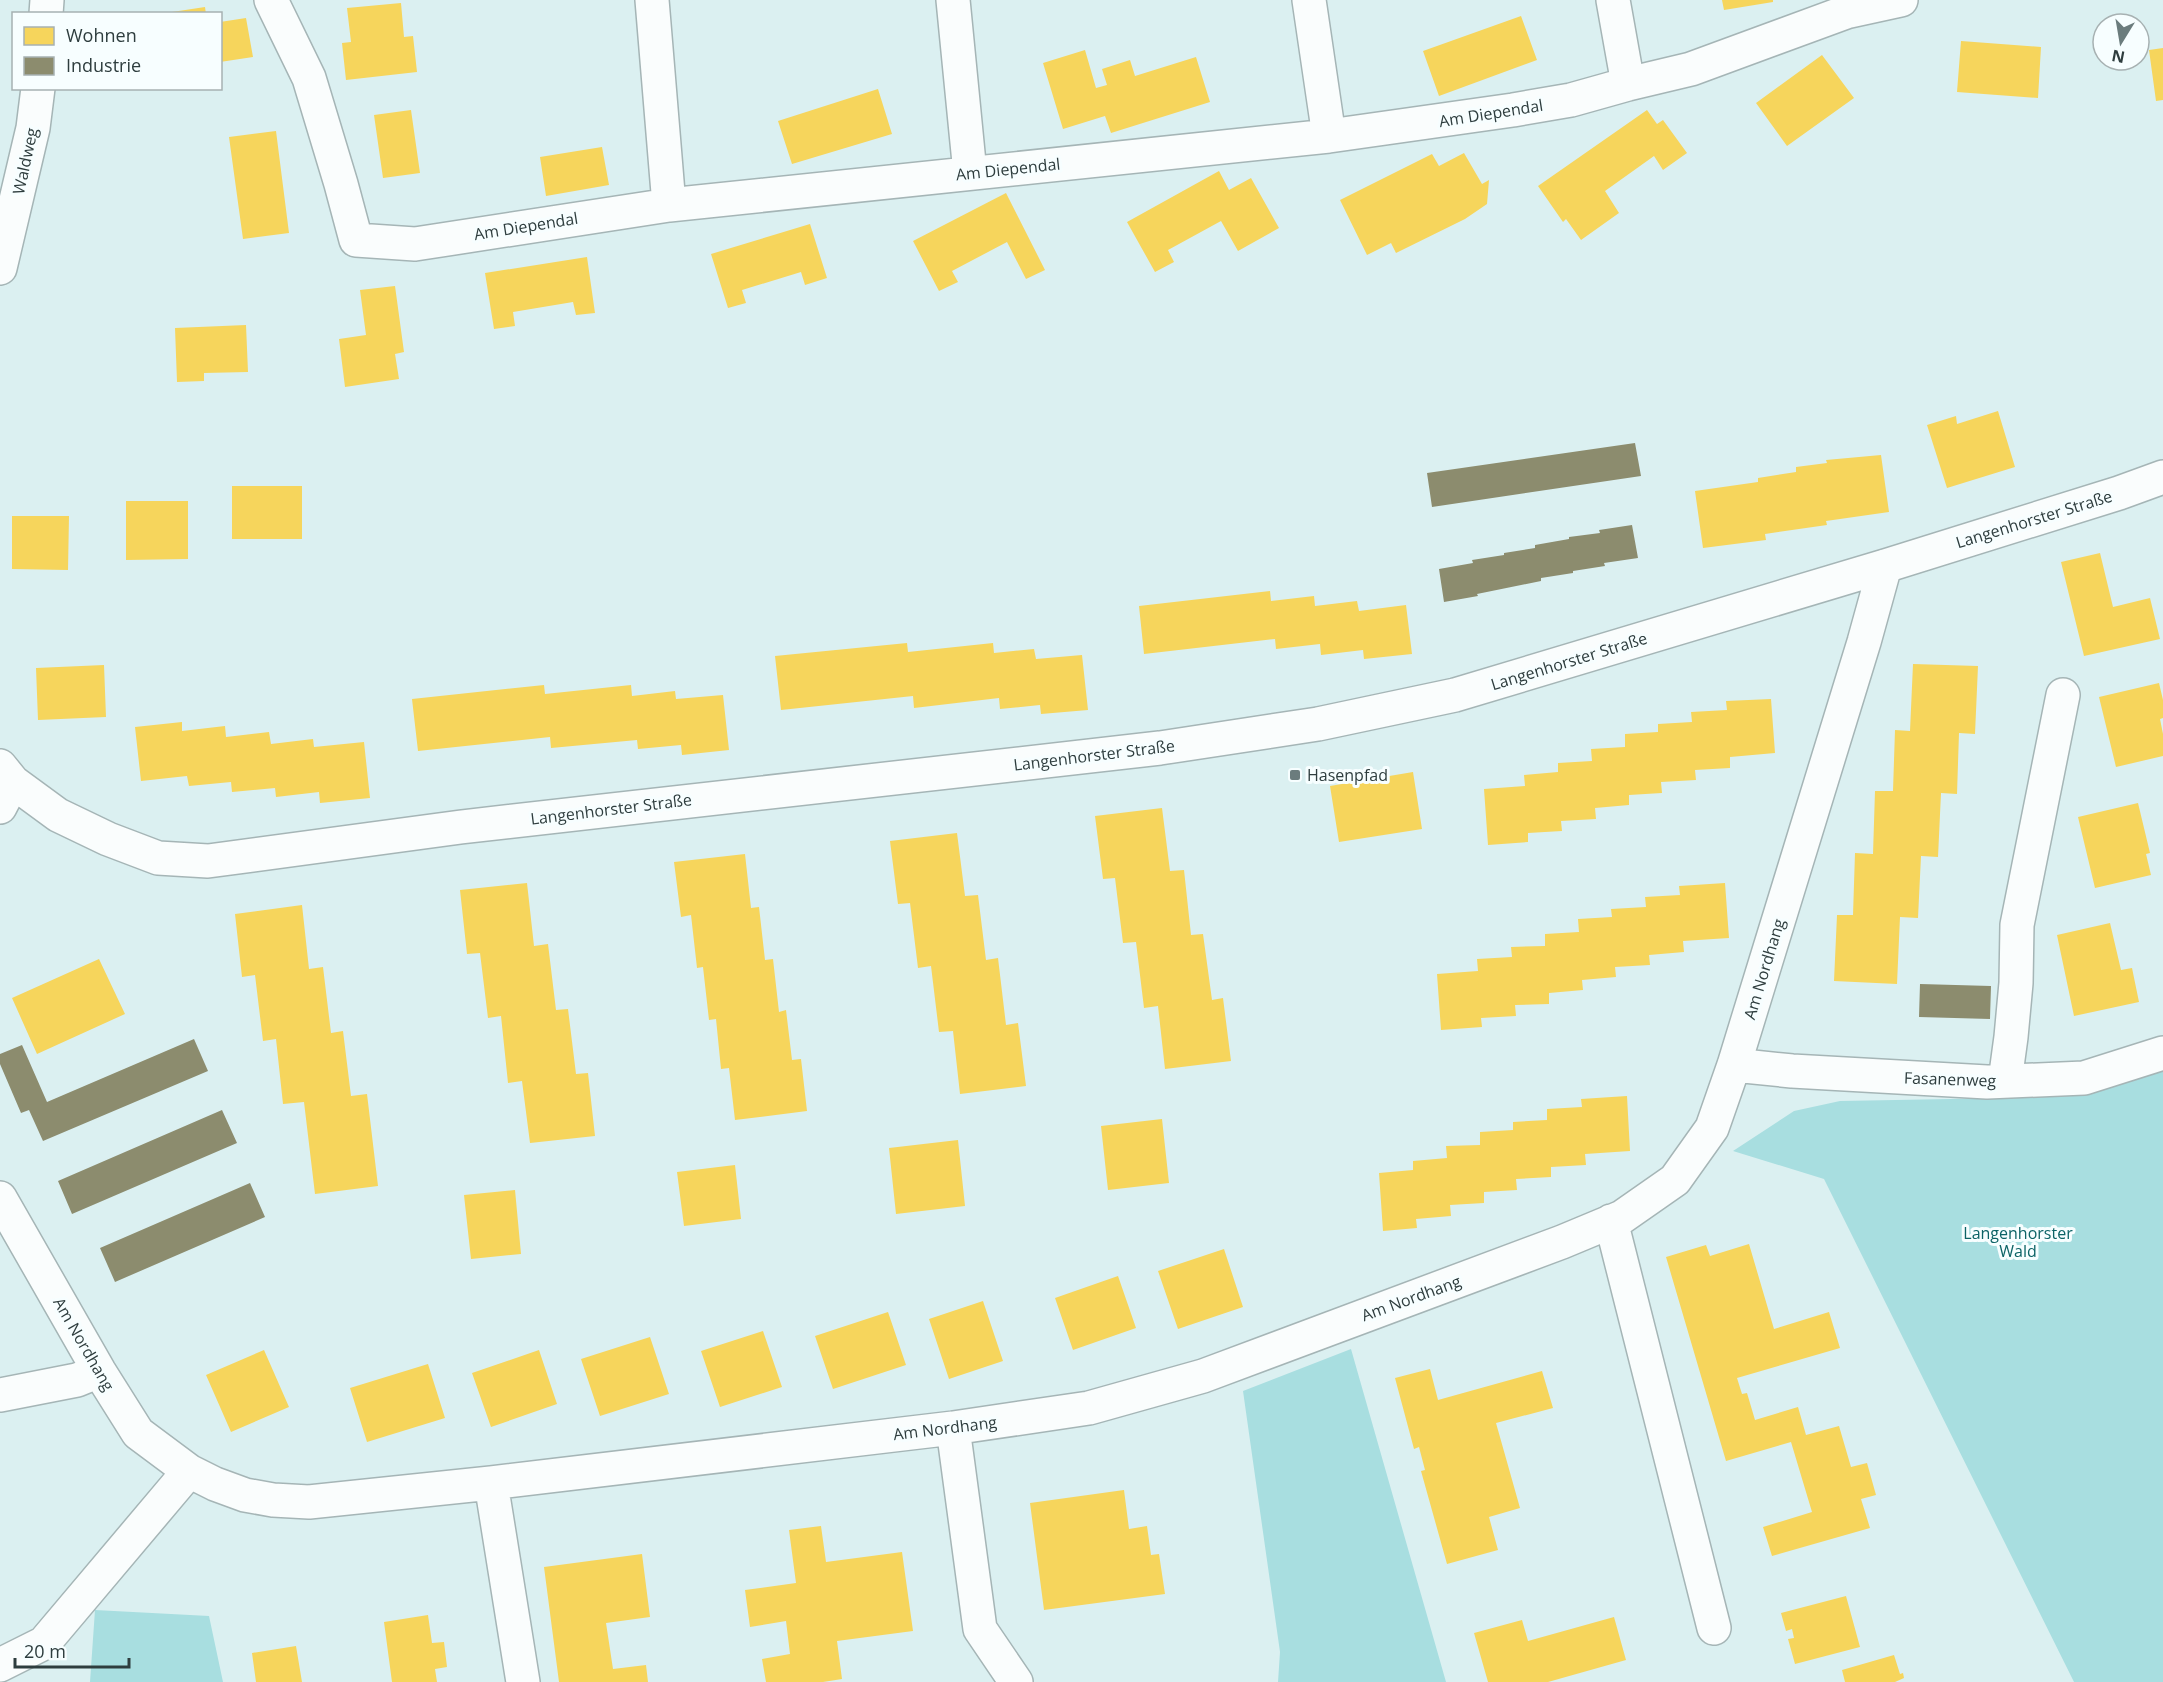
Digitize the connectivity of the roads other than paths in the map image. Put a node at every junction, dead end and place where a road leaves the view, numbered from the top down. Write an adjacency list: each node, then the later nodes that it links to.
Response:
1 (271, 0): 11 (street, Am Diependal)
2 (652, 0): 11 (street)
3 (953, 0): 10 (street)
4 (1309, 0): 9 (street)
5 (1613, 0): 7 (street)
6 (1901, 0): 7 (street, Am Diependal)
7 (1628, 84): 9 (street, Am Diependal)
8 (38, 90): 12 (street, Waldweg)
9 (1329, 136): 10 (street, Am Diependal)
10 (970, 173): 11 (street, Am Diependal)
11 (669, 205)
12 (0, 268)
13 (2163, 477): 14 (street, Langenhorster Straße)
14 (1885, 566): 16 (street, Langenhorster Straße); 18 (street, Am Nordhang)
15 (2063, 695): 19 (street)
16 (4, 785)
17 (2163, 1053): 19 (street, Fasanenweg)
18 (1734, 1065): 19 (street, Fasanenweg); 21 (street, Am Nordhang)
19 (2005, 1081)
20 (0, 1198): 22 (street, Am Nordhang)
21 (1611, 1221): 24 (street, Am Nordhang); 27 (street)
22 (99, 1371): 23 (street); 25 (street, Am Nordhang)
23 (0, 1395)
24 (953, 1428): 26 (street, Am Nordhang); 30 (street)
25 (189, 1471): 26 (street, Am Nordhang); 28 (street)
26 (491, 1483): 29 (street)
27 (1714, 1628)
28 (0, 1665)
29 (523, 1682)
30 (1016, 1682)

